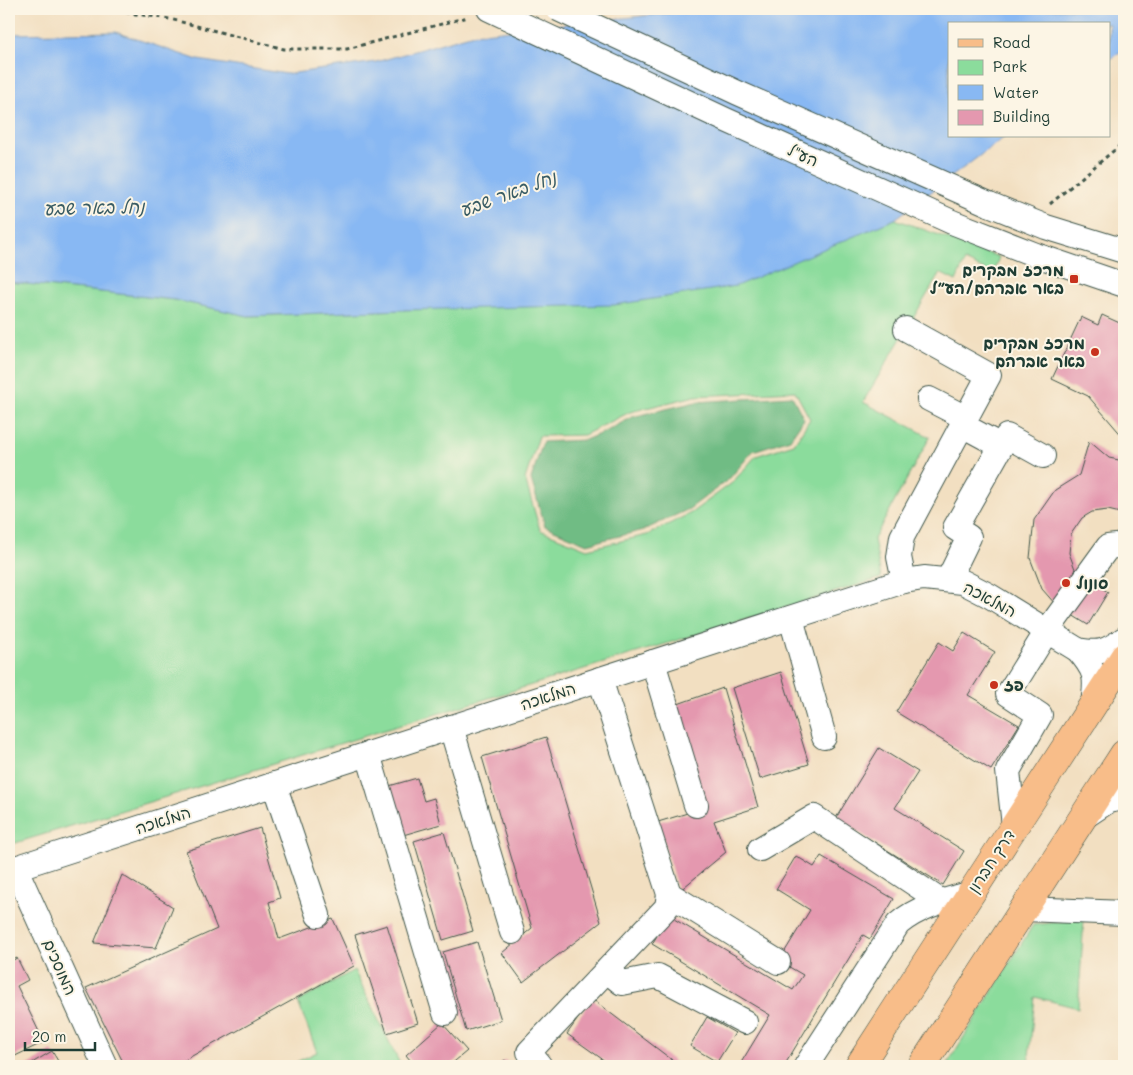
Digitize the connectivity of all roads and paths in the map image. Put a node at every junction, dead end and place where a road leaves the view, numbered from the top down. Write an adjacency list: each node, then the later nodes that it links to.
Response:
1 (102, 9): 4 (path)
2 (558, 9): 7 (street, הע"ל, bridge)
3 (704, 9): 5 (path)
4 (491, 10): 9 (street, הע"ל)
5 (698, 10)
6 (1124, 142): 7 (path)
7 (1030, 221): 8 (street, הע"ל)
8 (1124, 252)
9 (1124, 285)
10 (906, 328): 12 (street)
11 (929, 399): 12 (street)
12 (964, 422): 13 (street); 17 (street)
13 (1001, 446): 14 (street); 16 (street)
14 (1043, 456)
15 (1124, 545): 19 (street)
16 (948, 580): 17 (street, המלאכה); 19 (street, המלאכה)
17 (904, 581): 18 (street, המלאכה)
18 (791, 618): 23 (street, המלאכה); 27 (street)
19 (1047, 631): 21 (street, המלאכה); 34 (street)
20 (1124, 639): 21 (street, המלאכה)
21 (1078, 650): 25 (street, המלאכה)
22 (1124, 657): 25 (main road, דרך חברון)
23 (654, 662): 24 (street, המלאכה); 32 (street)
24 (600, 679): 26 (street, המלאכה); 38 (street)
25 (1094, 704): 34 (main road, דרך חברון)
26 (451, 727): 28 (street, המלאכה); 43 (street)
27 (824, 737)
28 (368, 754): 30 (street, המלאכה); 46 (street)
29 (1124, 754): 33 (main road)
30 (274, 784): 36 (street, המלאכה); 42 (street)
31 (1124, 798): 33 (street)
32 (696, 805)
33 (1082, 818): 40 (main road)
34 (1014, 826): 37 (main road, דרך חברון)
35 (760, 849): 39 (street)
36 (12, 868): 49 (street, המוסכים)
37 (972, 892): 39 (street); 51 (main road, דרך חברון)
38 (669, 894): 44 (street); 45 (street)
39 (942, 902): 50 (street)
40 (1024, 909): 41 (street); 52 (main road)
41 (1124, 913)
42 (318, 915)
43 (512, 932)
44 (778, 962)
45 (607, 970): 47 (street); 48 (street)
46 (445, 1013)
47 (745, 1022)
48 (535, 1059)
49 (105, 1066)
50 (806, 1066)
51 (859, 1066)
52 (922, 1066)

